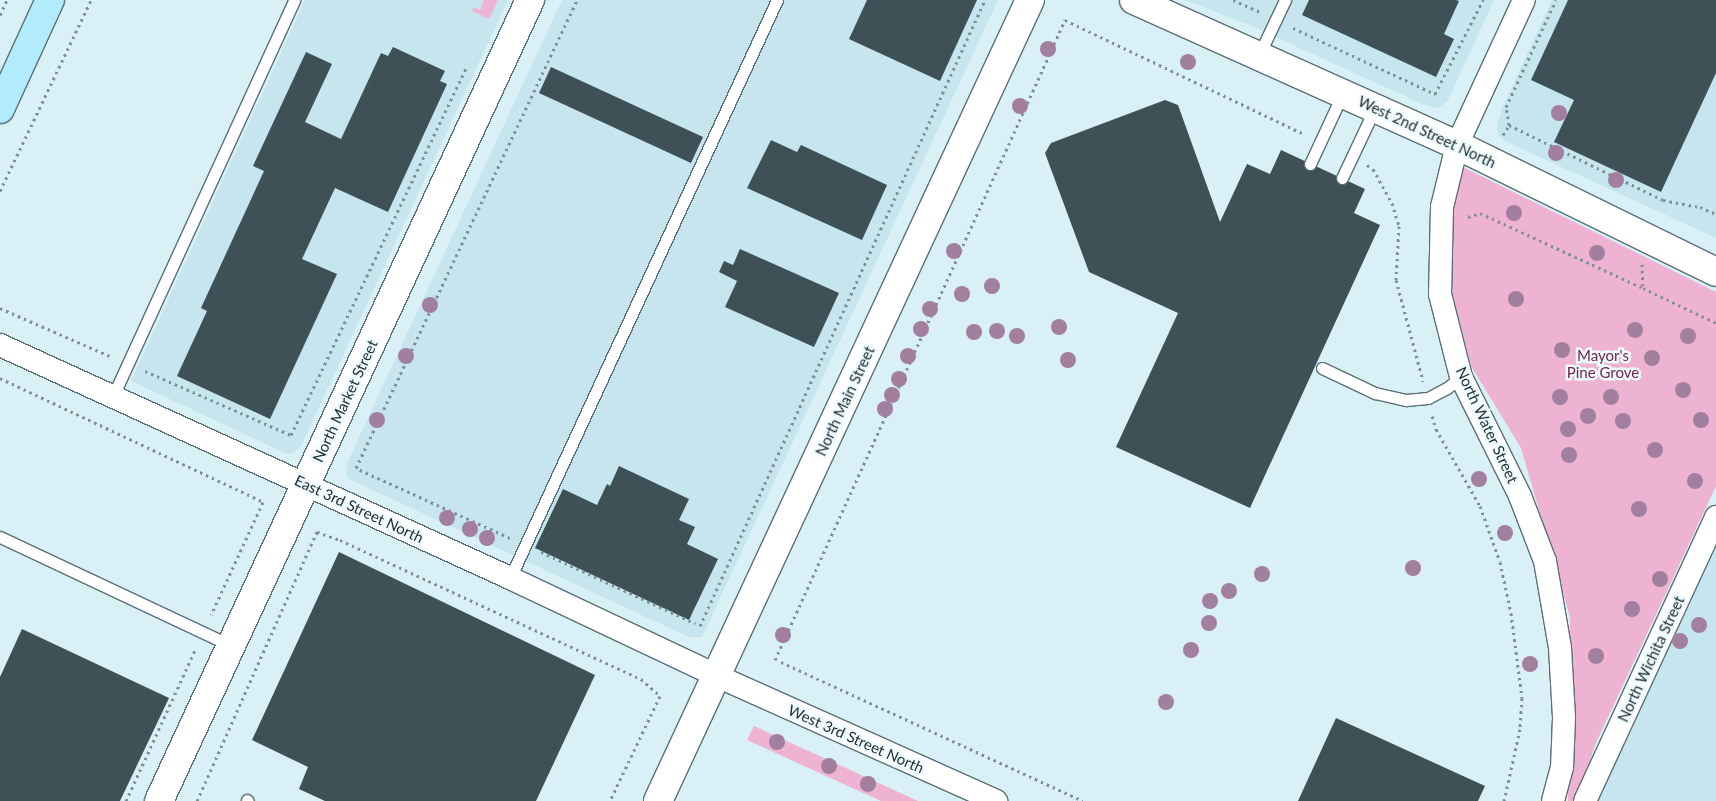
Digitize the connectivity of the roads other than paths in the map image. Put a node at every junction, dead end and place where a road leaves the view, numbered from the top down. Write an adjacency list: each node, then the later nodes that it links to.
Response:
1 (50, 0): 12 (main road)
2 (294, 0): 22 (lane)
3 (530, 0): 23 (street, North Market Street)
4 (777, 0): 26 (lane)
5 (1030, 0): 28 (street, North Main Street)
6 (1134, 0): 9 (street, West 2nd Street North)
7 (1285, 0): 9 (lane)
8 (1524, 0): 13 (street, North Water Street)
9 (1259, 55): 10 (street, West 2nd Street North)
10 (1343, 93): 11 (street, West 2nd Street North); 14 (lane)
11 (1375, 108): 13 (street, West 2nd Street North); 15 (lane)
12 (0, 109)
13 (1457, 145): 16 (street, West 2nd Street North); 21 (street, North Water Street)
14 (1310, 164)
15 (1342, 178)
16 (1674, 250): 17 (street); 18 (street, West 2nd Street North)
17 (1716, 263)
18 (1716, 272)
19 (0, 345): 22 (street, East 3rd Street North)
20 (1322, 368): 21 (lane)
21 (1461, 377): 32 (street, North Water Street)
22 (113, 396): 23 (street, East 3rd Street North)
23 (306, 485): 26 (street, East 3rd Street North); 27 (street, North Market Street)
24 (1716, 517): 33 (street, North Wichita Street)
25 (0, 537): 27 (lane)
26 (510, 578): 28 (street, East 3rd Street North)
27 (232, 646): 29 (street, North Market Street)
28 (717, 676): 30 (street, North Main Street); 31 (street, West 3rd Street North)
29 (159, 801)
30 (658, 801)
31 (996, 801)
32 (1553, 801)
33 (1586, 801)

